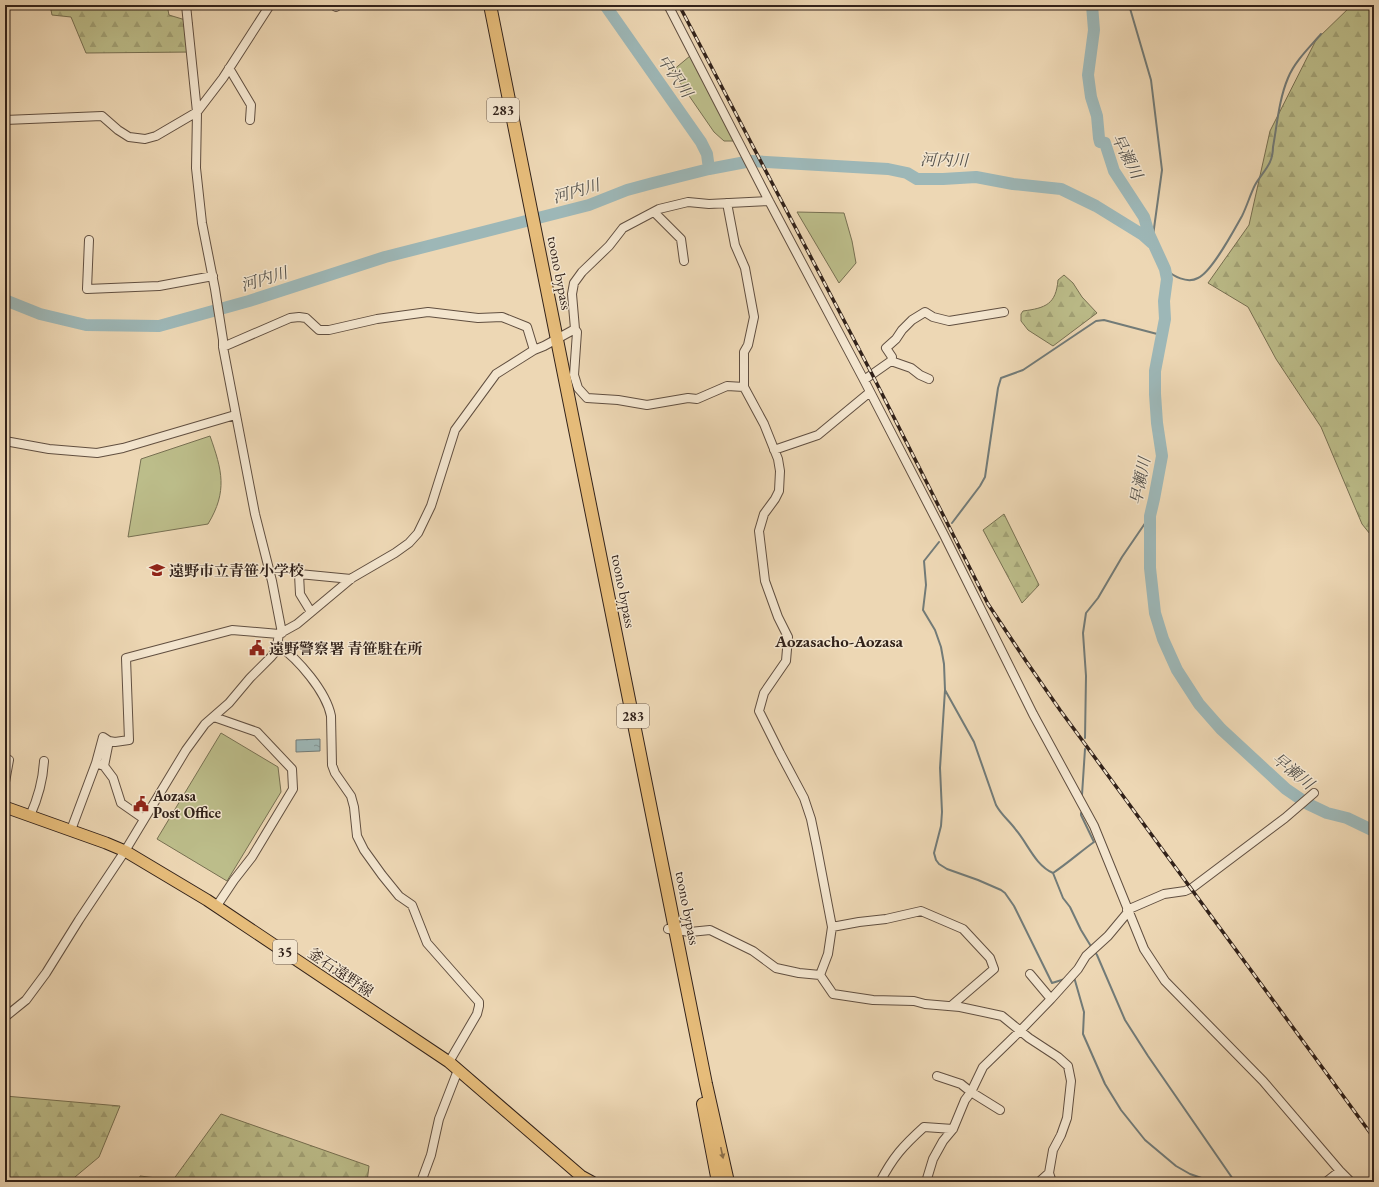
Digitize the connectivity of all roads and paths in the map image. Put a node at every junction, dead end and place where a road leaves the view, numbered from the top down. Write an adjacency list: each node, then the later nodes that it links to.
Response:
1 (186, 5): 7 (street)
2 (270, 5): 6 (street)
3 (482, 5): 10 (highway, toono bypass / 283)
4 (490, 5): 10 (highway, toono bypass / 283)
5 (668, 5): 11 (street)
6 (229, 68): 7 (street); 9 (street)
7 (197, 112): 8 (street); 16 (street)
8 (5, 120)
9 (250, 120)
10 (514, 143): 19 (highway, toono bypass / 283)
11 (769, 201): 12 (street); 24 (street)
12 (728, 203): 13 (street); 25 (street)
13 (654, 212): 15 (street); 18 (street)
14 (89, 240): 16 (street)
15 (684, 261)
16 (213, 276): 20 (street)
17 (1004, 312): 22 (street)
18 (575, 329): 19 (street); 25 (street)
19 (554, 340): 21 (street); 48 (highway, toono bypass / 283)
20 (223, 344): 21 (street); 27 (street)
21 (534, 350): 30 (street)
22 (891, 361): 23 (street); 24 (street)
23 (928, 379)
24 (864, 380): 26 (street)
25 (744, 387): 29 (street)
26 (870, 392): 29 (street); 46 (street)
27 (235, 414): 28 (street); 32 (street)
28 (5, 441)
29 (774, 450): 47 (street)
30 (351, 579): 31 (street); 31 (street)
31 (310, 612): 32 (street)
32 (280, 634): 33 (street); 37 (street)
33 (278, 645): 34 (street); 55 (street)
34 (214, 717): 42 (street); 45 (street)
35 (9, 760): 38 (street)
36 (44, 761): 41 (street)
37 (100, 764): 42 (street); 43 (street)
38 (5, 782)
39 (1314, 793): 46 (street)
40 (5, 807): 41 (main road, 釜石遠野線 / 35)
41 (30, 816): 43 (main road, 釜石遠野線 / 35)
42 (144, 819): 44 (street)
43 (71, 830): 44 (main road, 釜石遠野線 / 35)
44 (124, 851): 45 (main road, 釜石遠野線 / 35); 53 (street)
45 (216, 907): 55 (main road, 釜石遠野線 / 35)
46 (1128, 911): 51 (street); 61 (street)
47 (832, 927): 50 (street); 52 (street)
48 (672, 930): 50 (street); 65 (highway, toono bypass / 283); 66 (highway, toono bypass / 283, one-way to 66)
49 (1030, 974): 51 (street)
50 (820, 975): 52 (street)
51 (1051, 999): 54 (street)
52 (951, 1006): 54 (street)
53 (5, 1017)
54 (1020, 1032): 58 (street); 62 (street)
55 (449, 1062): 56 (main road, 釜石遠野線 / 35)
56 (458, 1070): 63 (street); 64 (main road, 釜石遠野線 / 35)
57 (937, 1076): 58 (street)
58 (971, 1092): 59 (street); 60 (street)
59 (1000, 1110)
60 (953, 1129): 67 (street); 68 (street)
61 (1340, 1171): 71 (street); 72 (street)
62 (1049, 1173): 69 (street); 70 (street)
63 (421, 1182)
64 (592, 1182)
65 (718, 1182)
66 (728, 1182)
67 (880, 1182)
68 (926, 1182)
69 (1039, 1182)
70 (1052, 1182)
71 (1326, 1182)
72 (1351, 1182)

